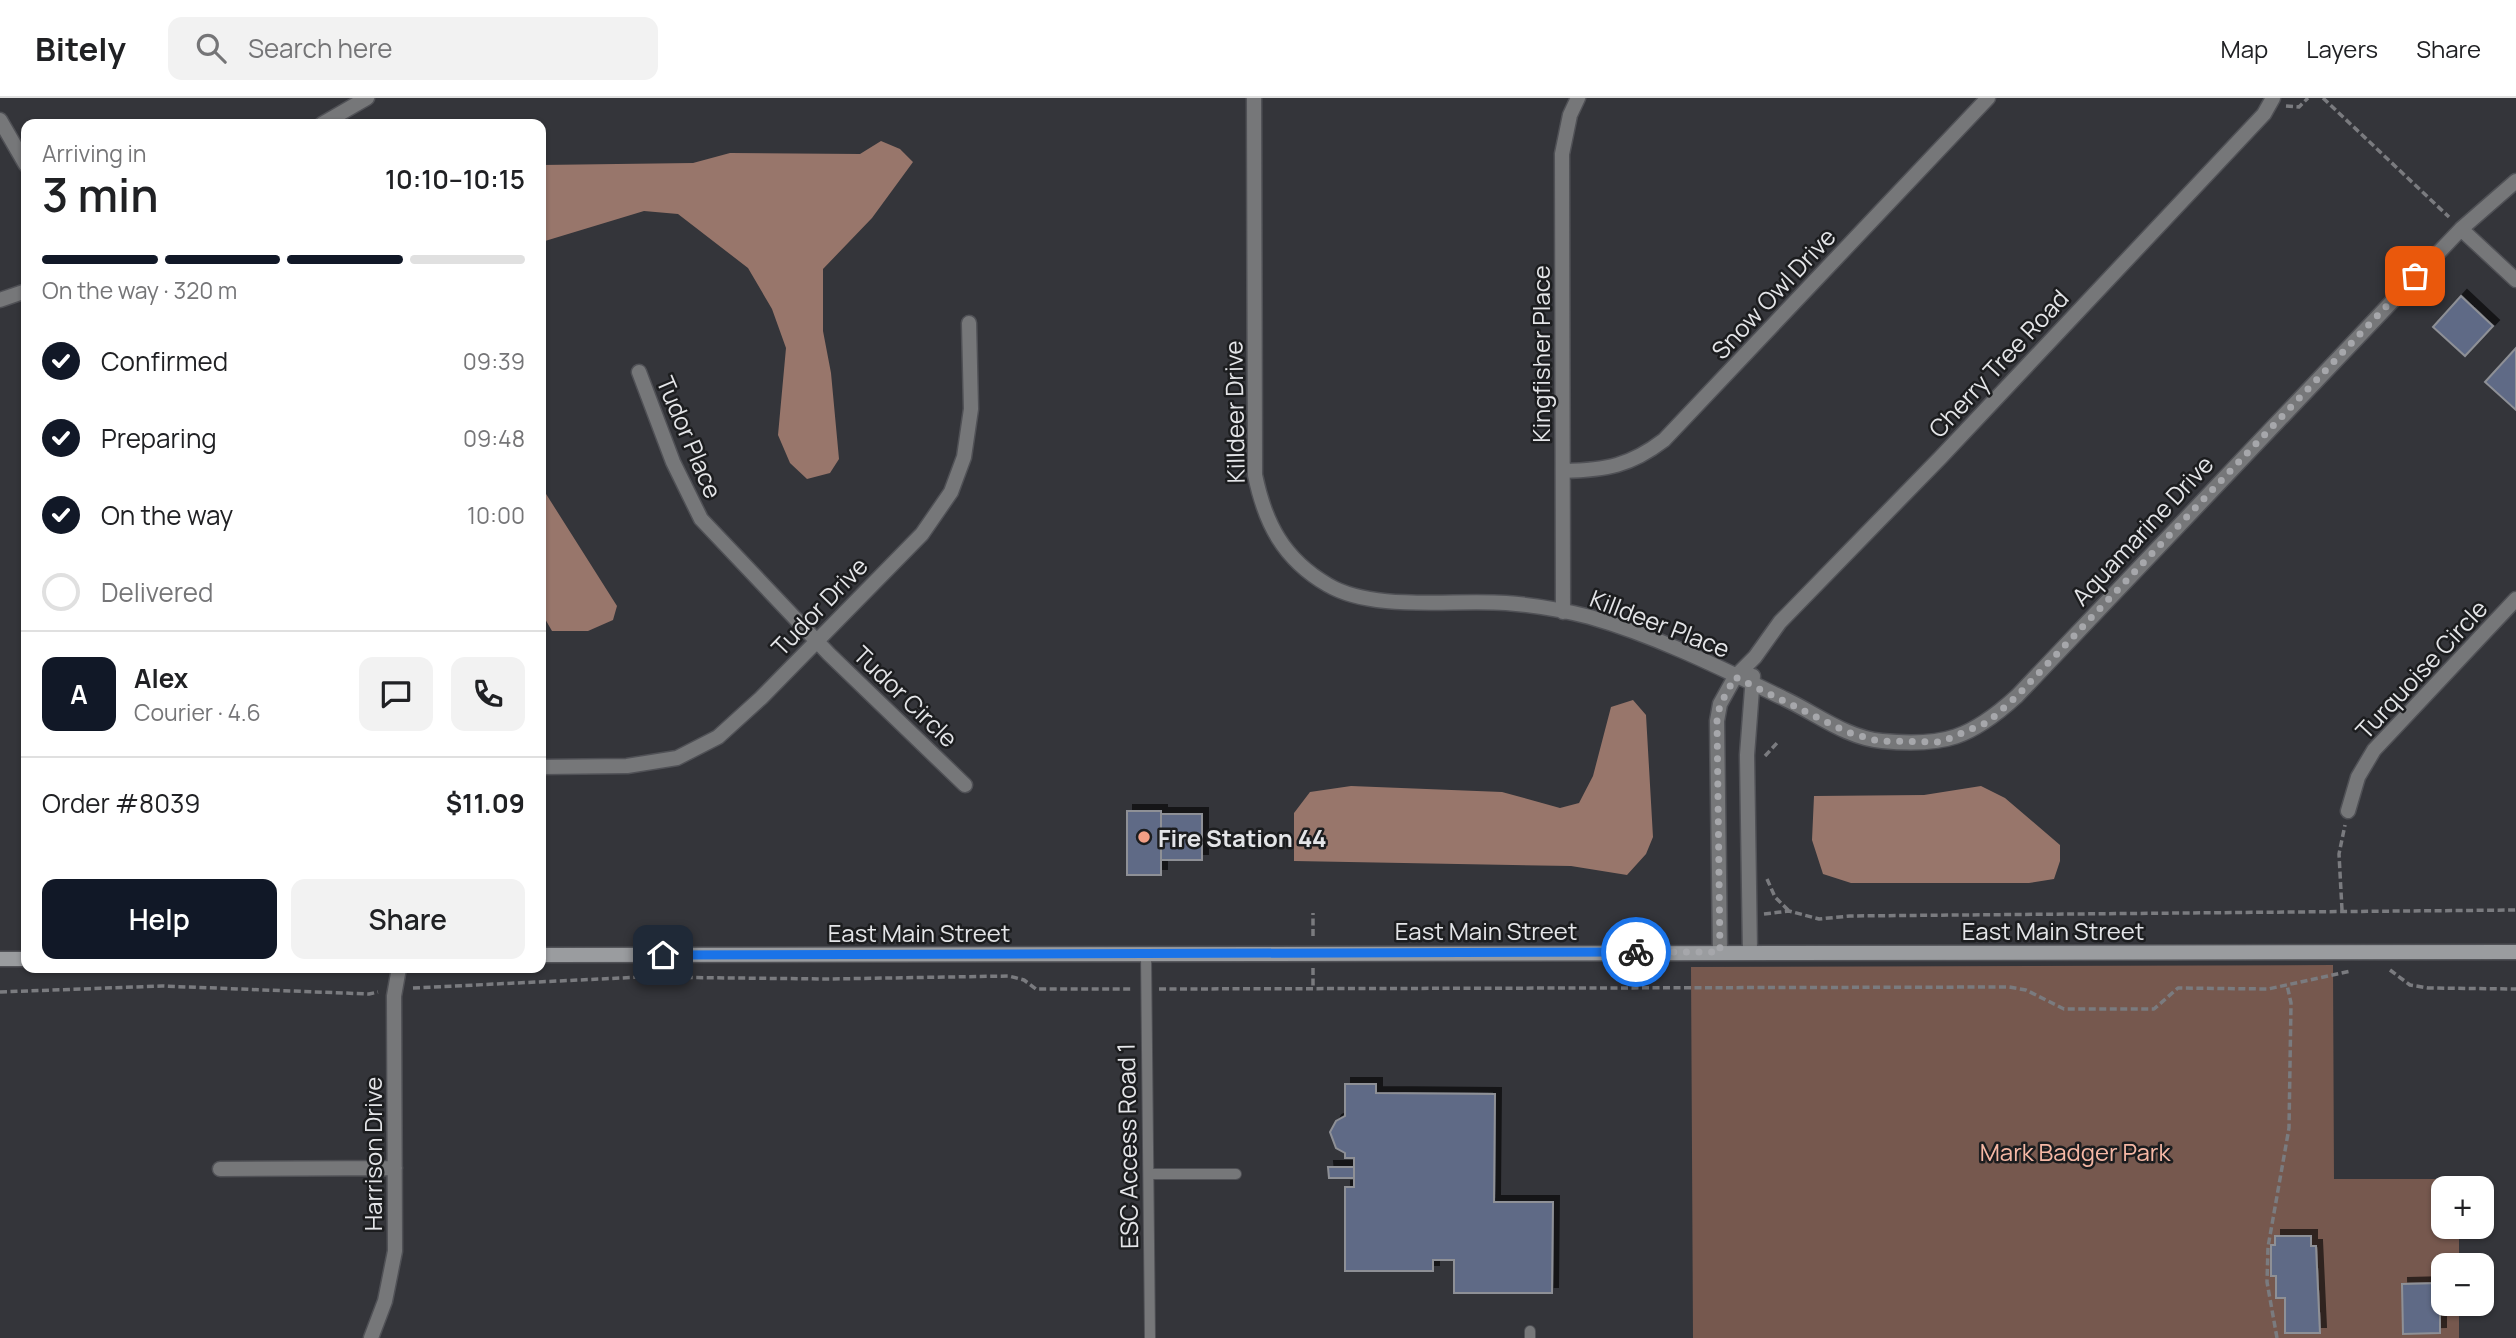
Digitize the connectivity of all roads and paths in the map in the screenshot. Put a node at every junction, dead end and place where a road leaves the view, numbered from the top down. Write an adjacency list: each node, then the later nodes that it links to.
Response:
1 (367, 98): 9 (street)
2 (1254, 98): 21 (street, Killdeer Drive)
3 (1578, 98): 19 (street, Kingfisher Place)
4 (1988, 98): 19 (street, Snow Owl Drive)
5 (2273, 98): 23 (street, Cherry Tree Road)
6 (2308, 98): 8 (path)
7 (2323, 98): 13 (path)
8 (2286, 106)
9 (331, 119)
10 (0, 120): 11 (street)
11 (21, 156)
12 (2516, 181): 13 (street, Aquamarine Drive)
13 (2461, 229): 14 (street); 23 (street, Aquamarine Drive)
14 (2516, 280)
15 (21, 293): 16 (street)
16 (0, 300)
17 (970, 323): 22 (street, Tudor Drive)
18 (639, 372): 22 (street, Tudor Place)
19 (1564, 471): 21 (street, Kingfisher Place)
20 (2516, 599): 28 (street, Turquoise Circle)
21 (1563, 612): 23 (street, Killdeer Place)
22 (816, 640): 26 (street, Tudor Drive); 27 (street, Tudor Circle)
23 (1742, 680): 34 (street); 36 (street, Cherry Tree Road)
24 (1777, 743): 25 (path)
25 (1764, 760)
26 (546, 766)
27 (965, 785)
28 (2348, 811): 30 (path)
29 (1766, 870): 31 (path)
30 (2342, 910): 31 (path); 32 (path)
31 (1790, 911): 34 (path)
32 (2516, 911)
33 (1313, 913): 35 (path)
34 (1750, 914): 37 (street)
35 (1313, 930)
36 (1720, 952): 37 (main road, East Main Street); 39 (main road, East Main Street)
37 (1750, 952): 38 (main road, East Main Street)
38 (2516, 952)
39 (1146, 954): 40 (main road, East Main Street); 57 (lane, ESC Access Road 1)
40 (546, 955)
41 (0, 959): 42 (main road)
42 (21, 959)
43 (1313, 967): 48 (path)
44 (2379, 969): 51 (path)
45 (2358, 971): 47 (path)
46 (397, 973): 55 (street, Harrison Drive)
47 (2287, 985): 48 (path); 61 (path)
48 (1314, 987): 50 (path)
49 (414, 988): 52 (path)
50 (1183, 989)
51 (2516, 989)
52 (1123, 990)
53 (0, 992): 54 (path)
54 (369, 994)
55 (395, 1168): 56 (street); 59 (street, Harrison Drive)
56 (220, 1169)
57 (1149, 1174): 58 (lane); 60 (lane, ESC Access Road 1)
58 (1236, 1174)
59 (371, 1338)
60 (1150, 1338)
61 (2277, 1338)

